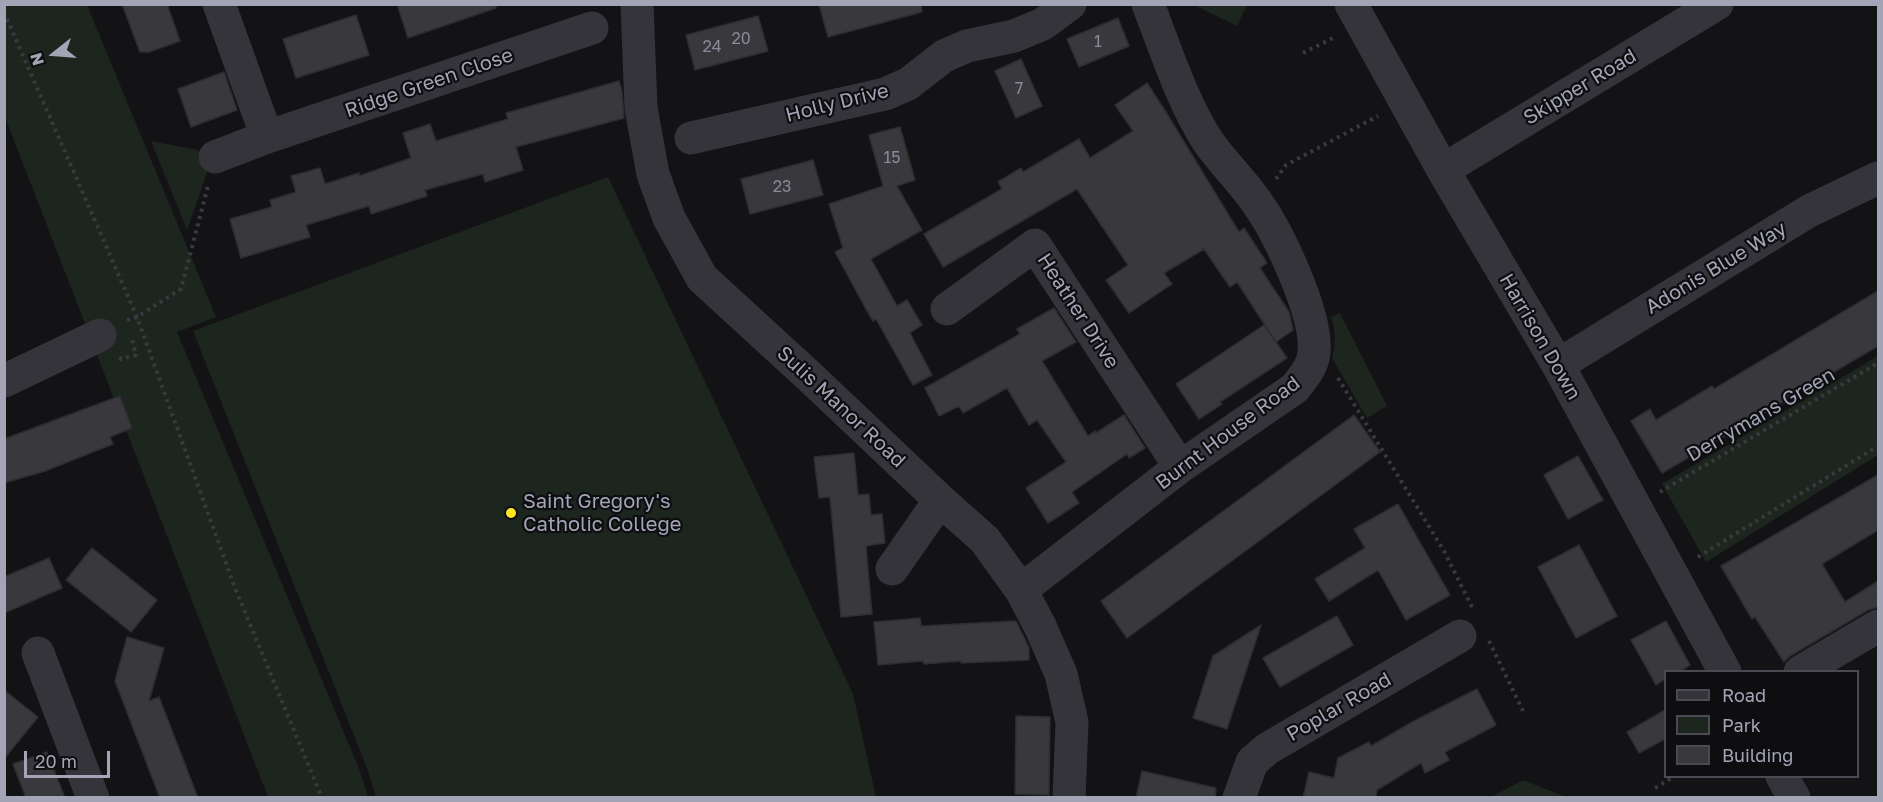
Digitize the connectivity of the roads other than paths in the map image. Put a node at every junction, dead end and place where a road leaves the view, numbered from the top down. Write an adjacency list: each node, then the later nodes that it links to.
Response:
1 (219, 4): 8 (street)
2 (637, 4): 18 (street, Sulis Manor Road)
3 (1070, 4): 9 (street, Holly Drive)
4 (1148, 4): 17 (street, Burnt House Road)
5 (1351, 4): 11 (street, Harrison Down)
6 (1717, 4): 11 (street, Skipper Road)
7 (592, 28): 8 (street, Ridge Green Close)
8 (267, 137): 10 (street, Ridge Green Close)
9 (692, 138)
10 (215, 157)
11 (1443, 170): 15 (street, Harrison Down)
12 (1878, 178): 15 (street, Adonis Blue Way)
13 (947, 309): 17 (street, Heather Drive)
14 (113, 327): 16 (street)
15 (1558, 365): 24 (street, Harrison Down)
16 (4, 381)
17 (1180, 467): 20 (street, Burnt House Road)
18 (940, 500): 19 (street); 20 (street, Sulis Manor Road)
19 (892, 569)
20 (1021, 590): 28 (street, Sulis Manor Road)
21 (1878, 626): 25 (street)
22 (1470, 629): 29 (street, Poplar Road)
23 (38, 654): 27 (street)
24 (1724, 670)
25 (1803, 670)
26 (1783, 778): 30 (street)
27 (93, 798)
28 (1070, 798)
29 (1239, 798)
30 (1794, 798)

